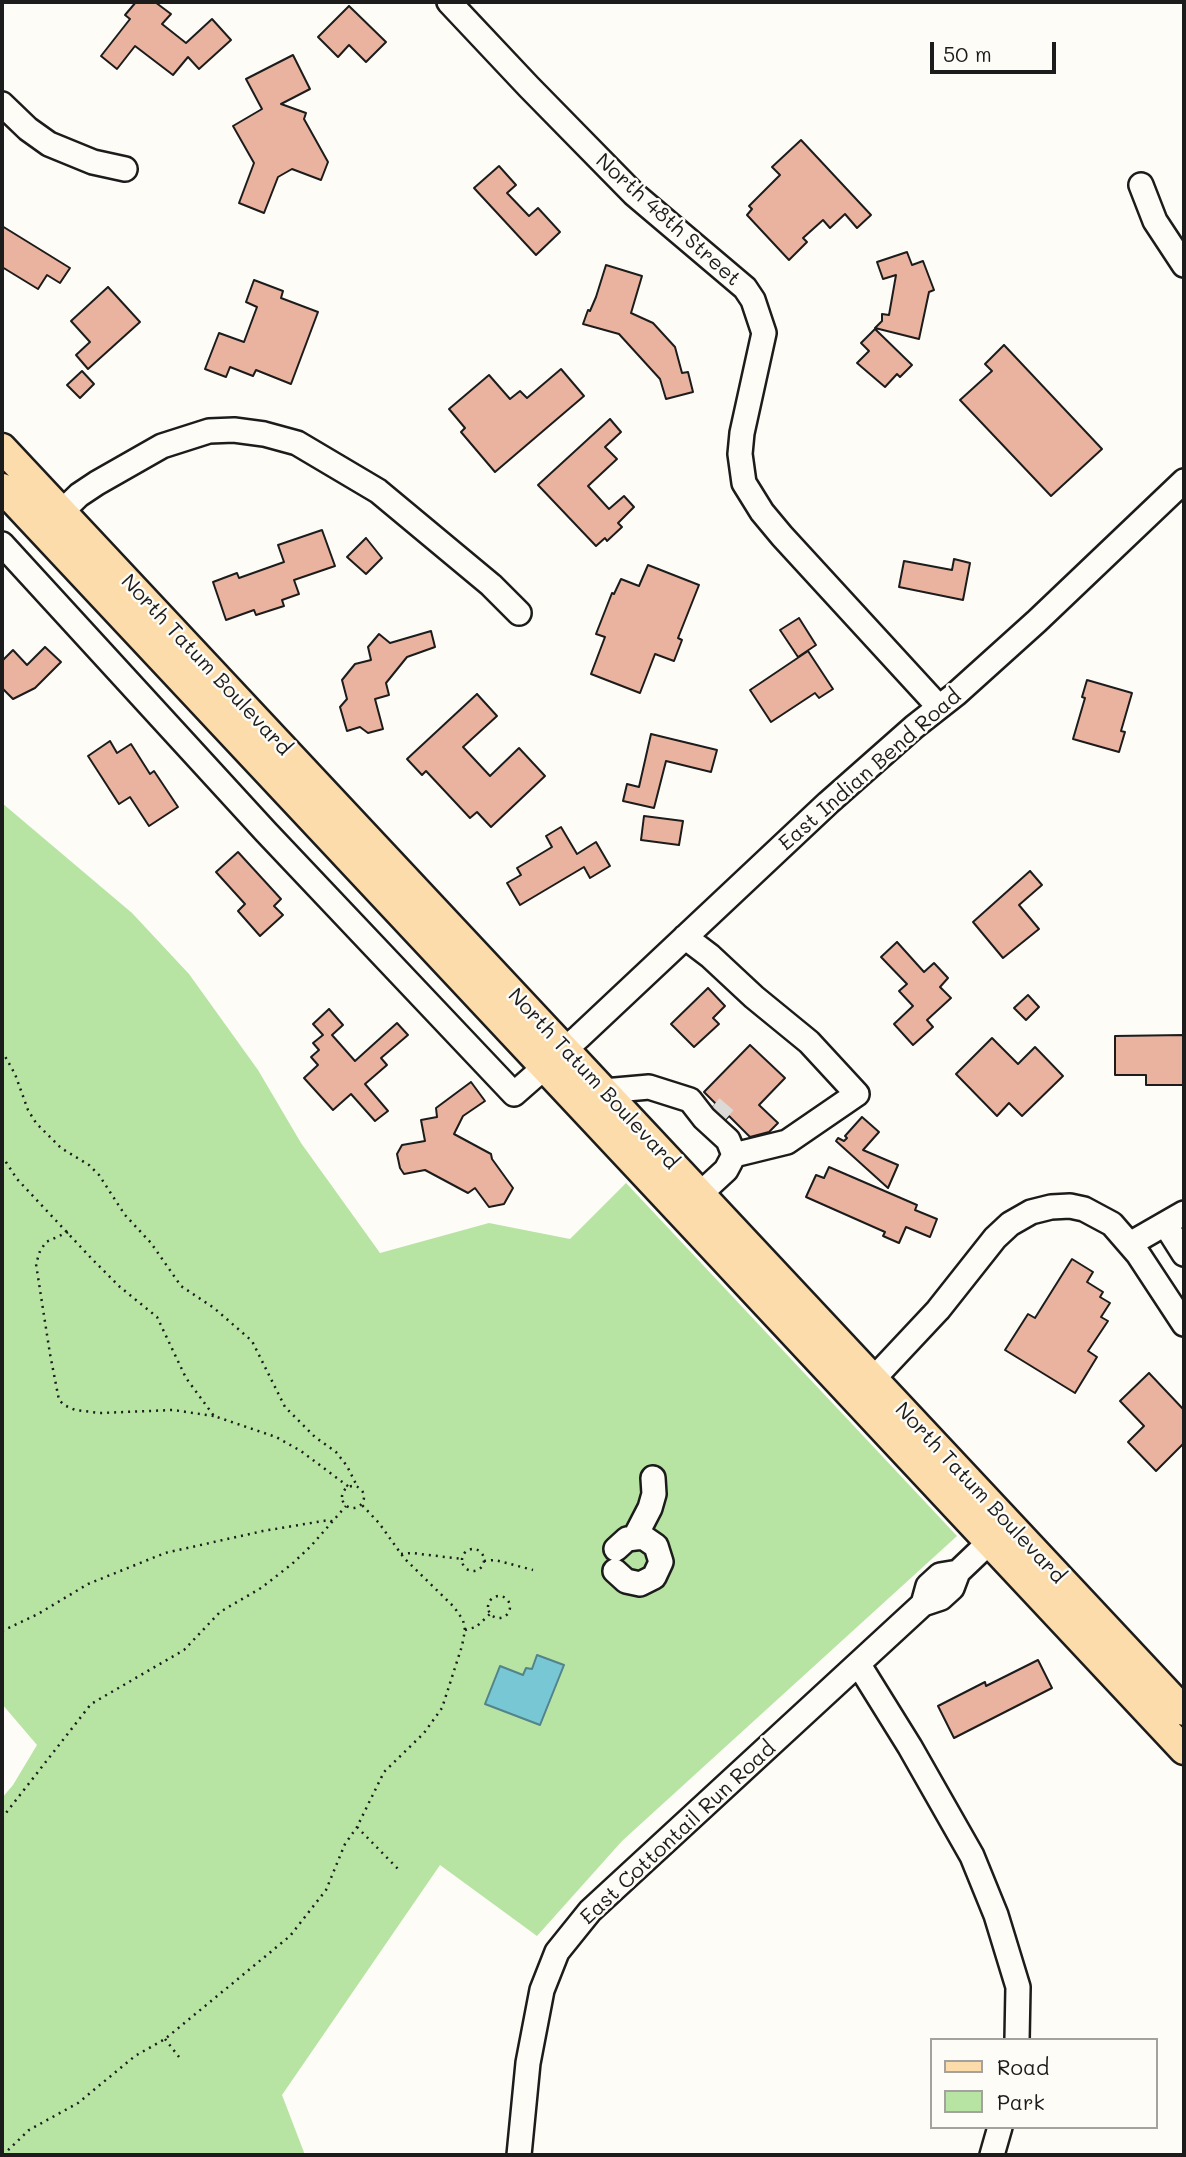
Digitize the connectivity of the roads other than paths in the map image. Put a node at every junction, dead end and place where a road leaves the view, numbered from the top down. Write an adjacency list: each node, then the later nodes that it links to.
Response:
1 (449, 2): 12 (street, North 48th Street)
2 (2, 104): 3 (street)
3 (125, 169)
4 (1141, 185): 5 (street)
5 (1184, 265)
6 (2, 447): 9 (main road, North Tatum Boulevard)
7 (2, 488): 9 (main road, North Tatum Boulevard)
8 (1181, 490): 12 (street, East Indian Bend Road)
9 (52, 522): 11 (street); 14 (main road, North Tatum Boulevard)
10 (2, 544): 14 (street, North Tatum Boulevard)
11 (519, 613)
12 (939, 707): 13 (street, East Indian Bend Road)
13 (685, 937): 14 (street, East Indian Bend Road); 17 (street)
14 (555, 1058): 15 (main road, North Tatum Boulevard); 23 (main road, North Tatum Boulevard)
15 (604, 1091): 16 (street); 18 (main road, North Tatum Boulevard)
16 (690, 1100): 17 (street); 17 (street)
17 (725, 1130): 18 (street)
18 (701, 1194): 23 (main road, North Tatum Boulevard)
19 (1175, 1219): 20 (street); 21 (street)
20 (1130, 1244): 22 (street); 23 (street)
21 (1184, 1254)
22 (1184, 1324)
23 (864, 1389): 25 (main road, North Tatum Boulevard)
24 (653, 1478): 26 (street)
25 (999, 1533): 27 (street, East Cottontail Run Road); 28 (main road, North Tatum Boulevard); 29 (main road, North Tatum Boulevard)
26 (622, 1552): 26 (street)
27 (859, 1665): 30 (street); 32 (street, East Cottontail Run Road)
28 (1184, 1711)
29 (1184, 1750)
30 (1017, 2038)
31 (999, 2129): 33 (street)
32 (519, 2155)
33 (992, 2155)

